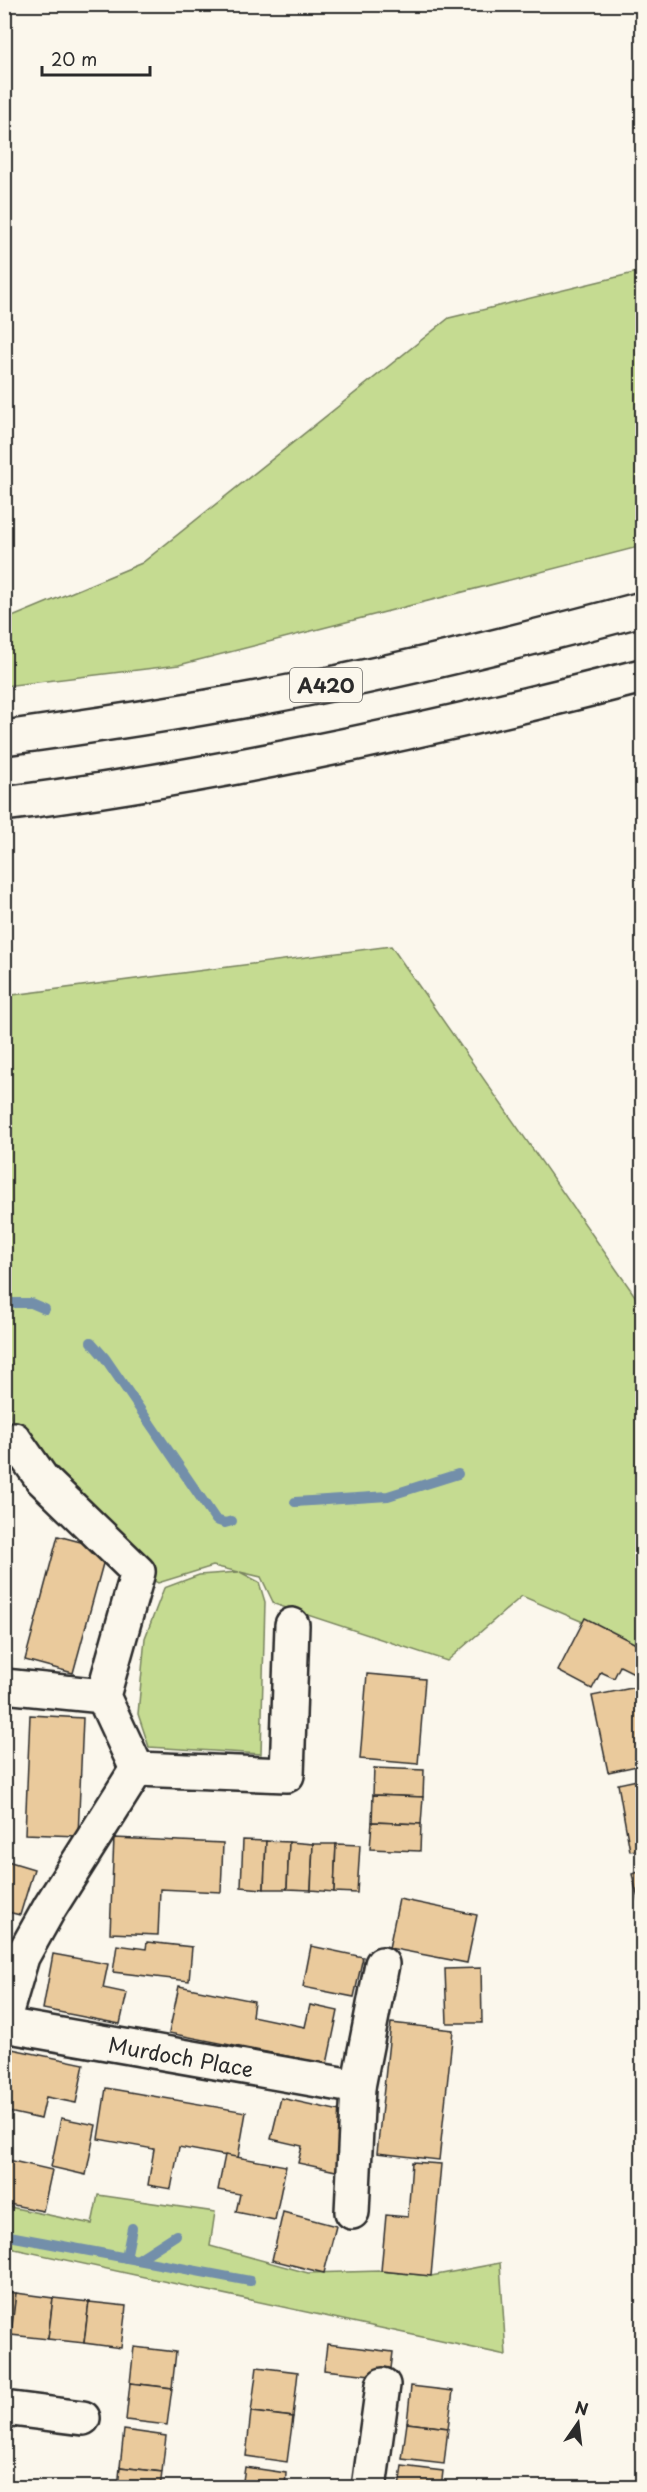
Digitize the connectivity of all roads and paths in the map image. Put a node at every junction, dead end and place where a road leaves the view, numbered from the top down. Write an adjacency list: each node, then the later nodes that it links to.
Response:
1 (642, 609): 3 (main road, A420)
2 (642, 676): 4 (main road)
3 (4, 738)
4 (4, 804)
5 (14, 1439): 8 (main road)
6 (292, 1625): 9 (main road)
7 (4, 1686): 8 (main road)
8 (103, 1696): 9 (main road)
9 (137, 1769): 11 (main road)
10 (382, 1964): 13 (main road)
11 (4, 2018)
12 (4, 2025): 13 (main road, Murdoch Place)
13 (358, 2086): 14 (main road)
14 (352, 2212)
15 (382, 2385): 18 (main road)
16 (4, 2408): 17 (main road)
17 (83, 2418)
18 (369, 2487)

